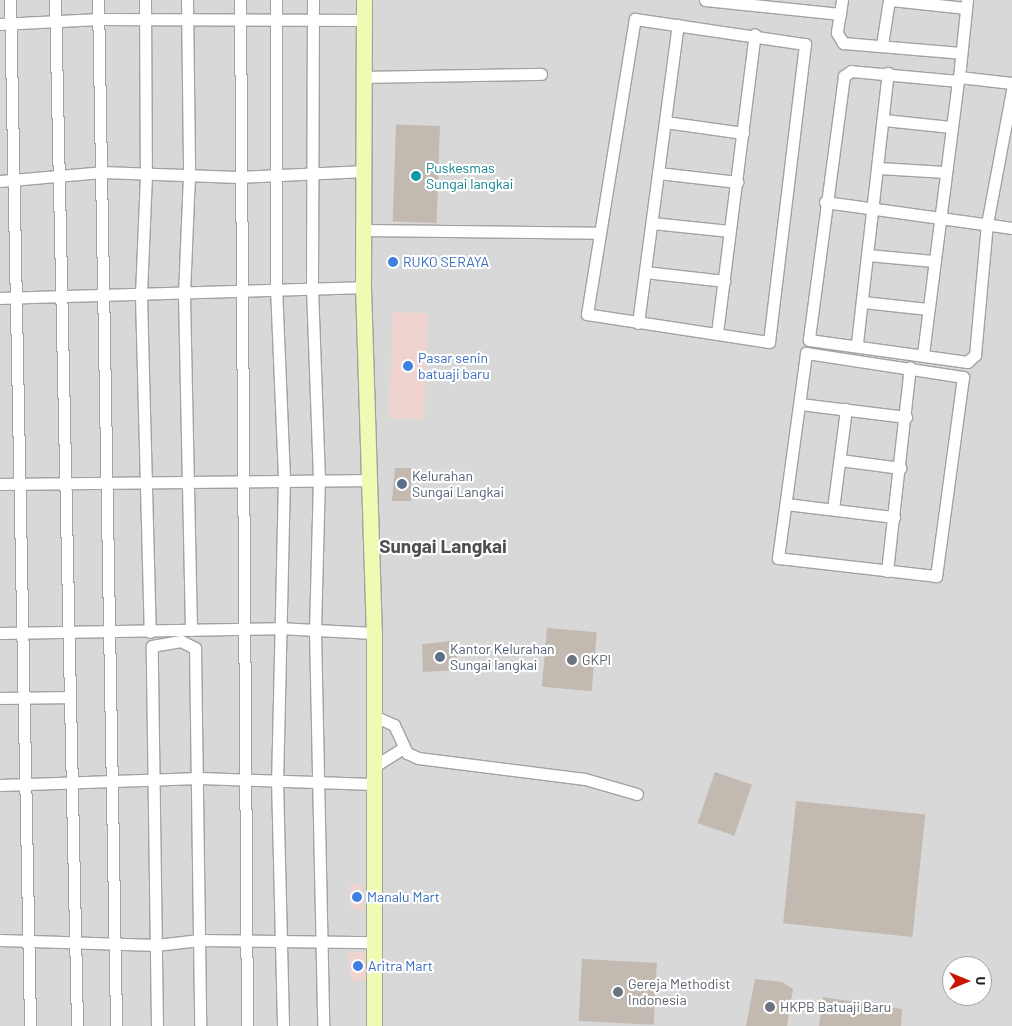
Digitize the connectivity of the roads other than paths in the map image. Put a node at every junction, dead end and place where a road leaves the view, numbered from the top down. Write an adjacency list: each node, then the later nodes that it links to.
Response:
1 (10, 0): 23 (street)
2 (55, 0): 22 (street)
3 (98, 0): 17 (street)
4 (145, 0): 19 (street)
5 (187, 0): 15 (street)
6 (240, 0): 20 (street)
7 (276, 0): 16 (street)
8 (313, 0): 18 (street)
9 (364, 0): 21 (street)
10 (705, 0): 14 (street)
11 (842, 0): 14 (street)
12 (890, 0): 13 (street); 26 (street)
13 (967, 4): 27 (street)
14 (840, 14): 26 (street)
15 (188, 18): 19 (street); 20 (street); 46 (street)
16 (276, 18): 18 (street); 20 (street); 44 (street)
17 (99, 19): 19 (street); 22 (street); 40 (street)
18 (313, 19): 21 (street); 41 (street)
19 (146, 20): 45 (street)
20 (239, 20): 48 (street)
21 (364, 20): 30 (street)
22 (56, 21): 23 (street); 47 (street)
23 (5, 24): 32 (street)
24 (678, 25): 25 (street); 35 (street); 60 (street)
25 (756, 34): 37 (street); 78 (street)
26 (882, 45): 27 (street)
27 (960, 52): 31 (street)
28 (888, 73): 34 (street); 36 (street); 52 (street)
29 (541, 74): 30 (street)
30 (366, 77): 39 (street)
31 (1012, 83)
32 (6, 90): 49 (street)
33 (1012, 90): 56 (street)
34 (884, 120): 36 (street); 38 (street)
35 (665, 122): 37 (street); 43 (street)
36 (951, 127): 42 (street)
37 (743, 133): 51 (street)
38 (880, 168): 42 (street); 53 (street)
39 (365, 171): 41 (street); 58 (street)
40 (102, 172): 45 (street); 47 (street); 72 (street)
41 (311, 172): 44 (street); 67 (street)
42 (945, 172): 54 (street)
43 (658, 173): 51 (street); 55 (street)
44 (279, 174): 48 (street); 65 (street)
45 (146, 175): 46 (street); 70 (street)
46 (189, 175): 48 (street); 69 (street)
47 (59, 176): 49 (street); 71 (street)
48 (238, 177): 68 (street)
49 (13, 180): 50 (street); 74 (street)
50 (0, 181)
51 (737, 182): 59 (street)
52 (825, 202): 53 (street); 79 (street)
53 (872, 209): 54 (street); 61 (street)
54 (940, 219): 56 (street); 62 (street)
55 (652, 223): 59 (street); 63 (street)
56 (987, 224): 57 (street); 80 (street)
57 (1012, 228)
58 (364, 230): 60 (street); 66 (street)
59 (730, 231): 64 (street)
60 (598, 233): 77 (street)
61 (868, 255): 62 (street); 75 (street)
62 (933, 261): 76 (street)
63 (645, 272): 64 (street); 77 (street)
64 (724, 281): 78 (street)
65 (276, 287): 67 (street); 68 (street); 87 (street)
66 (363, 287): 67 (street); 91 (street)
67 (312, 288): 88 (street)
68 (238, 291): 69 (street); 90 (street)
69 (184, 295): 70 (street); 89 (street)
70 (140, 296): 72 (street); 92 (street)
71 (62, 297): 72 (street); 74 (street); 95 (street)
72 (100, 297): 96 (street)
73 (0, 298): 74 (street)
74 (16, 298): 94 (street)
75 (863, 302): 76 (street); 79 (street)
76 (928, 309): 80 (street)
77 (638, 323): 78 (street)
78 (717, 333)
79 (857, 343): 80 (street)
80 (923, 354)
81 (910, 367): 82 (street); 84 (street); 100 (street)
82 (800, 404): 83 (street); 97 (street)
83 (846, 410): 84 (street); 85 (street)
84 (906, 416): 86 (street)
85 (840, 460): 86 (street); 98 (street)
86 (900, 468): 99 (street)
87 (284, 478): 88 (street); 90 (street); 101 (street)
88 (319, 478): 91 (street); 104 (street)
89 (188, 480): 90 (street); 92 (street); 102 (street)
90 (242, 480): 103 (street)
91 (370, 480): 110 (street)
92 (146, 481): 96 (street); 105 (street)
93 (0, 484): 94 (street)
94 (19, 484): 95 (street); 107 (street)
95 (66, 485): 96 (street); 108 (street)
96 (107, 485): 109 (street)
97 (786, 504): 98 (street); 100 (street)
98 (833, 510): 99 (street)
99 (894, 517): 100 (street)
100 (887, 571)
101 (278, 628): 103 (street); 104 (street); 119 (street)
102 (191, 630): 103 (street); 105 (street)
103 (243, 630): 122 (street)
104 (315, 630): 110 (street); 121 (street)
105 (150, 632): 109 (street)
106 (0, 633): 107 (street)
107 (22, 633): 108 (street); 112 (street)
108 (69, 633): 109 (street); 113 (street)
109 (110, 633): 120 (street)
110 (374, 633): 114 (street)
111 (0, 698): 112 (street)
112 (23, 698): 113 (street); 124 (street)
113 (70, 698): 123 (street)
114 (374, 716): 115 (street); 116 (street)
115 (404, 748): 116 (street); 127 (street)
116 (374, 767): 125 (street)
117 (199, 778): 118 (street); 118 (street); 122 (street); 129 (street)
118 (152, 779): 120 (street); 137 (street)
119 (277, 779): 121 (street); 122 (street); 130 (street)
120 (112, 780): 123 (street); 135 (street)
121 (318, 780): 125 (street); 133 (street)
122 (242, 781): 132 (street)
123 (72, 782): 124 (street); 134 (street)
124 (25, 784): 126 (street); 131 (street)
125 (373, 784): 136 (street)
126 (0, 785)
127 (637, 794)
128 (0, 940): 131 (street)
129 (200, 940): 132 (street); 137 (street); 142 (street)
130 (281, 940): 132 (street); 133 (street); 144 (street)
131 (28, 941): 134 (street); 138 (street)
132 (247, 941): 143 (street)
133 (321, 941): 136 (street); 145 (street)
134 (75, 942): 135 (street); 139 (street)
135 (114, 942): 137 (street); 140 (street)
136 (374, 942): 146 (street)
137 (156, 945): 141 (street)
138 (30, 1026)
139 (77, 1026)
140 (116, 1026)
141 (157, 1026)
142 (200, 1026)
143 (247, 1026)
144 (283, 1026)
145 (323, 1026)
146 (374, 1026)

